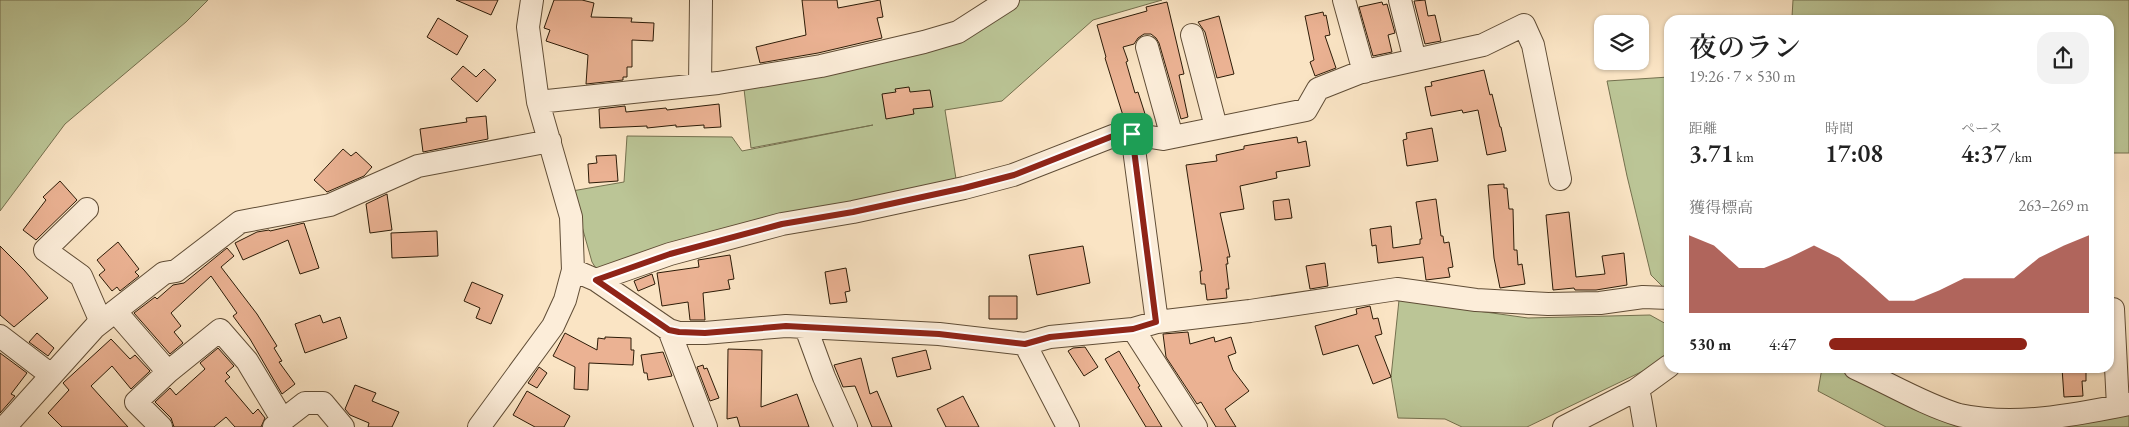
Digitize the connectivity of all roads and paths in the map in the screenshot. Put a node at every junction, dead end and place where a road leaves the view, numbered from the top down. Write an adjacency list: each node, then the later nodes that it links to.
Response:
1 (532, 0): 11 (street)
2 (701, 0): 10 (street)
3 (1344, 0): 9 (street)
4 (1400, 0): 8 (street)
5 (1005, 1): 10 (street)
6 (1192, 35): 12 (street)
7 (1147, 47): 14 (street)
8 (1416, 60): 9 (street); 16 (street)
9 (1364, 72): 12 (street)
10 (700, 85): 11 (street)
11 (538, 102): 15 (street)
12 (1216, 127): 14 (street)
13 (1132, 134): 14 (street); 19 (street); 23 (street)
14 (1172, 137)
15 (550, 141): 18 (street); 21 (street)
16 (1560, 180)
17 (86, 210): 21 (street)
18 (573, 270): 19 (street); 39 (street)
19 (596, 280): 26 (street)
20 (1664, 298): 23 (street)
21 (108, 316): 30 (street); 32 (street)
22 (2114, 319): 34 (street)
23 (1156, 322): 25 (street)
24 (806, 328): 26 (street); 28 (street); 41 (street)
25 (1133, 329): 28 (street); 43 (street)
26 (669, 330): 40 (street)
27 (0, 336): 32 (street)
28 (1025, 344): 42 (street)
29 (1664, 370): 33 (street)
30 (168, 372): 35 (street); 37 (street)
31 (1866, 373): 34 (street)
32 (51, 375): 36 (street)
33 (1636, 390): 44 (street); 45 (street)
34 (2123, 405)
35 (278, 423): 38 (street)
36 (4, 424)
37 (161, 427)
38 (342, 427)
39 (478, 427)
40 (706, 427)
41 (846, 427)
42 (1068, 427)
43 (1196, 427)
44 (1564, 427)
45 (1645, 427)

